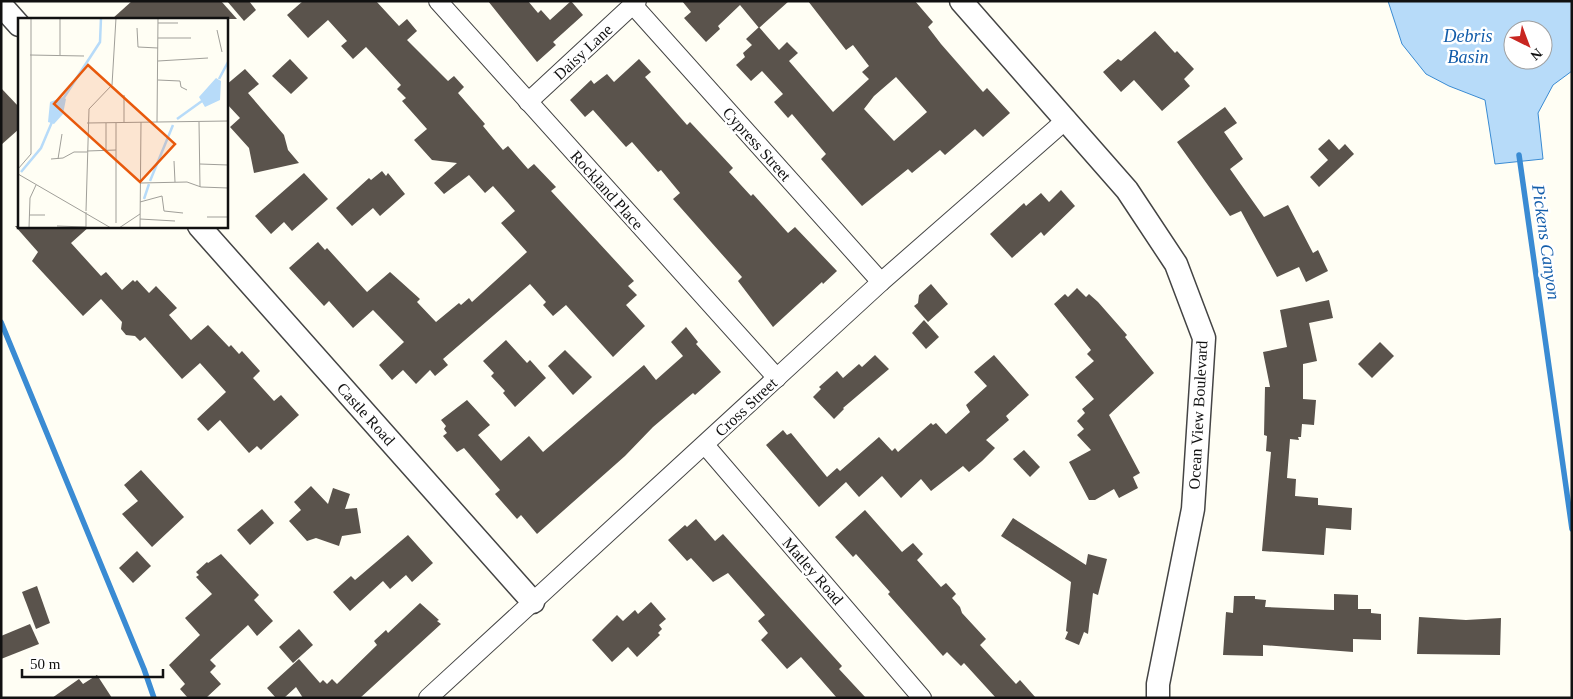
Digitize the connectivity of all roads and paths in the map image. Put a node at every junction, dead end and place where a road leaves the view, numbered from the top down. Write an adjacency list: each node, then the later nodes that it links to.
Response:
1 (438, 1): 6 (street, Rockland Place)
2 (961, 1): 7 (street, Ocean View Boulevard)
3 (635, 3): 6 (street, Daisy Lane); 9 (street, Cypress Street)
4 (1, 5): 5 (street)
5 (18, 23)
6 (528, 102): 10 (street, Rockland Place)
7 (1066, 119): 9 (street, Cross Street); 15 (street, Ocean View Boulevard)
8 (201, 228): 12 (street, Castle Road)
9 (881, 282): 10 (street, Cross Street)
10 (777, 378): 11 (street, Cross Street)
11 (705, 445): 12 (street, Cross Street); 14 (street, Matley Road)
12 (533, 602): 13 (street, Cross Street)
13 (428, 698)
14 (922, 698)
15 (1158, 698)

